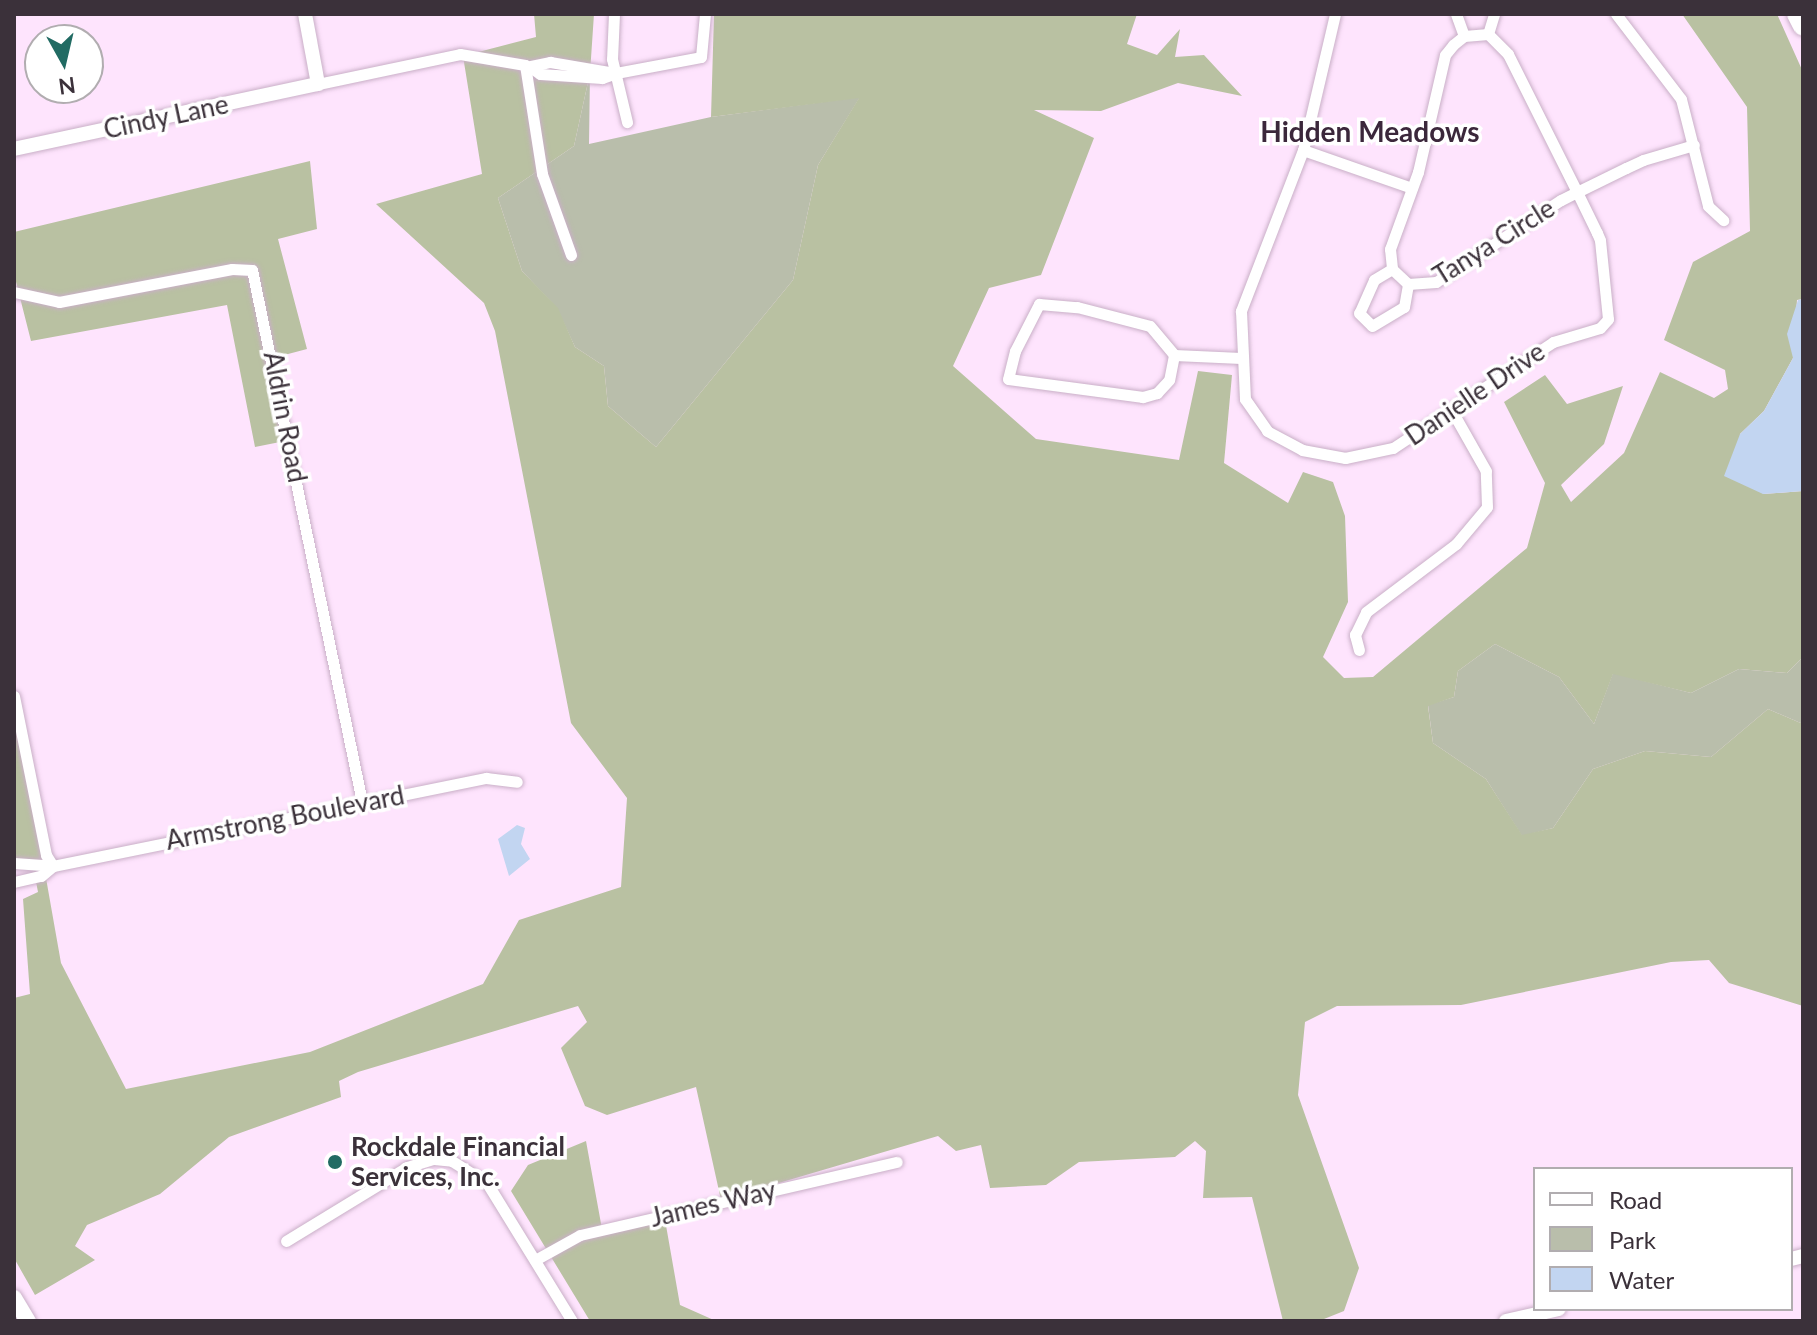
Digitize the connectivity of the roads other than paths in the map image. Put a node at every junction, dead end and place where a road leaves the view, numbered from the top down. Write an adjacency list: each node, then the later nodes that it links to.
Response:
1 (305, 14): 15 (street)
2 (614, 14): 14 (street)
3 (705, 14): 14 (street, Cindy Lane)
4 (1320, 14): 9 (street)
5 (1456, 14): 12 (street)
6 (1494, 14): 11 (street)
7 (1616, 14): 17 (street)
8 (1797, 14): 10 (highway)
9 (1335, 16): 19 (street, Danielle Drive)
10 (1803, 26)
11 (1488, 34): 12 (street); 21 (street, Tanya Circle)
12 (1464, 36): 20 (street, Tanya Circle)
13 (528, 68): 14 (street, Cindy Lane); 15 (street, Cindy Lane); 23 (street)
14 (616, 73): 16 (street)
15 (318, 84): 18 (street, Cindy Lane)
16 (627, 122)
17 (1694, 145): 21 (street, Tanya Circle); 22 (street)
18 (14, 149)
19 (1303, 150): 20 (street); 28 (street, Danielle Drive)
20 (1412, 188): 24 (street, Tanya Circle)
21 (1577, 192): 25 (street, Tanya Circle); 29 (street, Danielle Drive)
22 (1723, 220)
23 (571, 255)
24 (1392, 269): 25 (street, Tanya Circle); 25 (street)
25 (1408, 284)
26 (14, 292): 33 (street, Aldrin Road)
27 (1174, 355): 27 (street); 28 (street)
28 (1241, 358): 29 (street, Danielle Drive)
29 (1452, 411): 30 (street)
30 (1359, 650)
31 (14, 696): 35 (street)
32 (517, 782): 33 (street, Armstrong Boulevard)
33 (362, 802): 35 (street, Armstrong Boulevard)
34 (14, 863): 35 (street, Armstrong Boulevard)
35 (53, 866): 36 (street, Armstrong Boulevard)
36 (14, 882)
37 (897, 1162): 39 (street, James Way)
38 (286, 1241): 39 (street)
39 (535, 1260): 43 (street)
40 (14, 1298): 42 (main road)
41 (1550, 1311): 44 (street)
42 (28, 1321)
43 (572, 1321)
44 (1506, 1321)

